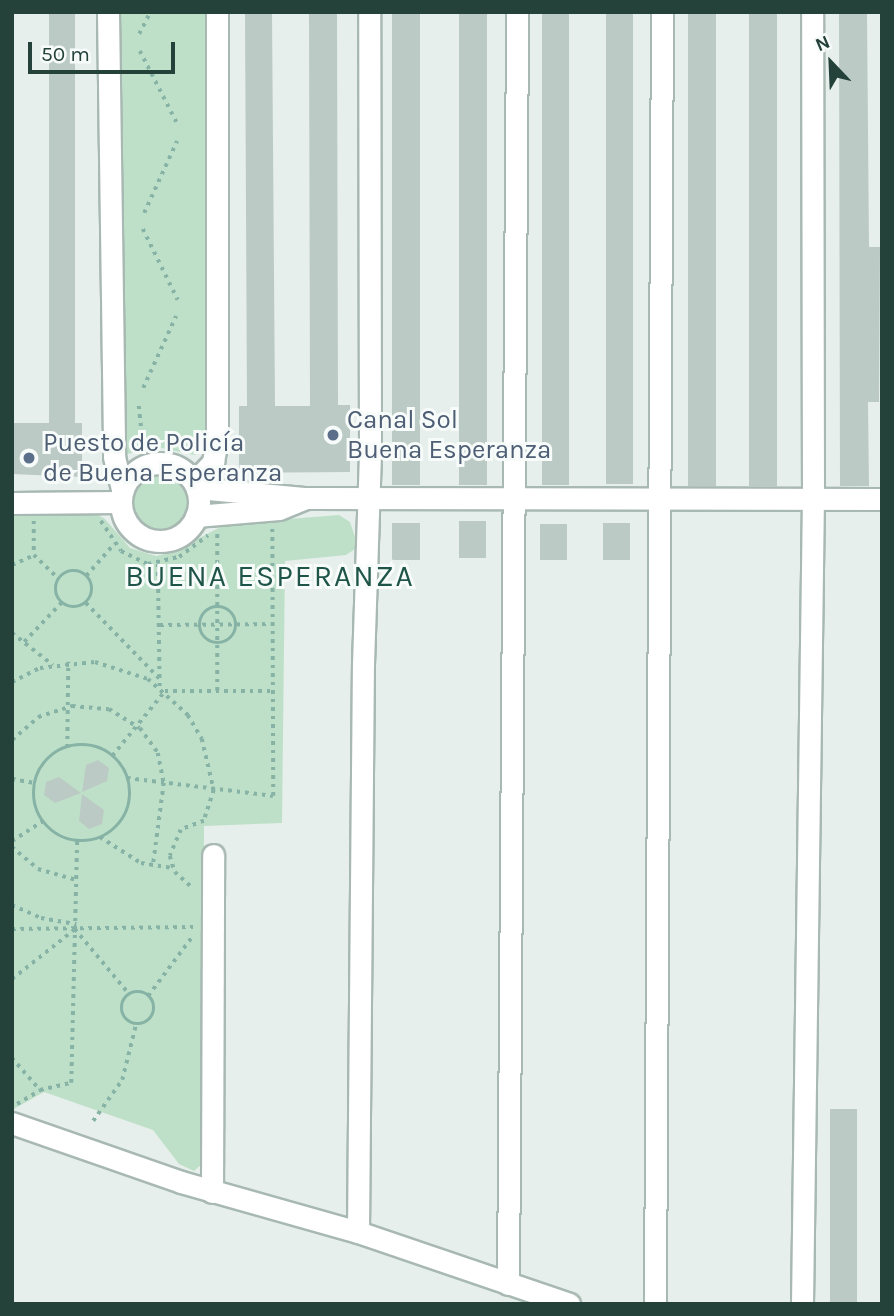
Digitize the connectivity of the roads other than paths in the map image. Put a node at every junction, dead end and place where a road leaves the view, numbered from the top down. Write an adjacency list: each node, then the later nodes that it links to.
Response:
1 (108, 12): 8 (street)
2 (217, 12): 7 (street)
3 (369, 12): 10 (street)
4 (517, 12): 11 (street)
5 (662, 12): 12 (street)
6 (812, 12): 13 (street)
7 (195, 485): 8 (street); 9 (street); 16 (street)
8 (121, 496): 15 (street); 16 (street)
9 (304, 499): 10 (street); 16 (street)
10 (368, 499): 11 (street); 20 (street)
11 (515, 499): 12 (street); 21 (street)
12 (661, 499): 13 (street); 23 (street)
13 (813, 499): 14 (street); 24 (street)
14 (882, 499)
15 (12, 503)
16 (196, 516)
17 (213, 855): 19 (street)
18 (12, 1123): 19 (street)
19 (212, 1192): 20 (street)
20 (358, 1232): 21 (street)
21 (508, 1284): 22 (street)
22 (569, 1304)
23 (655, 1304)
24 (802, 1304)

